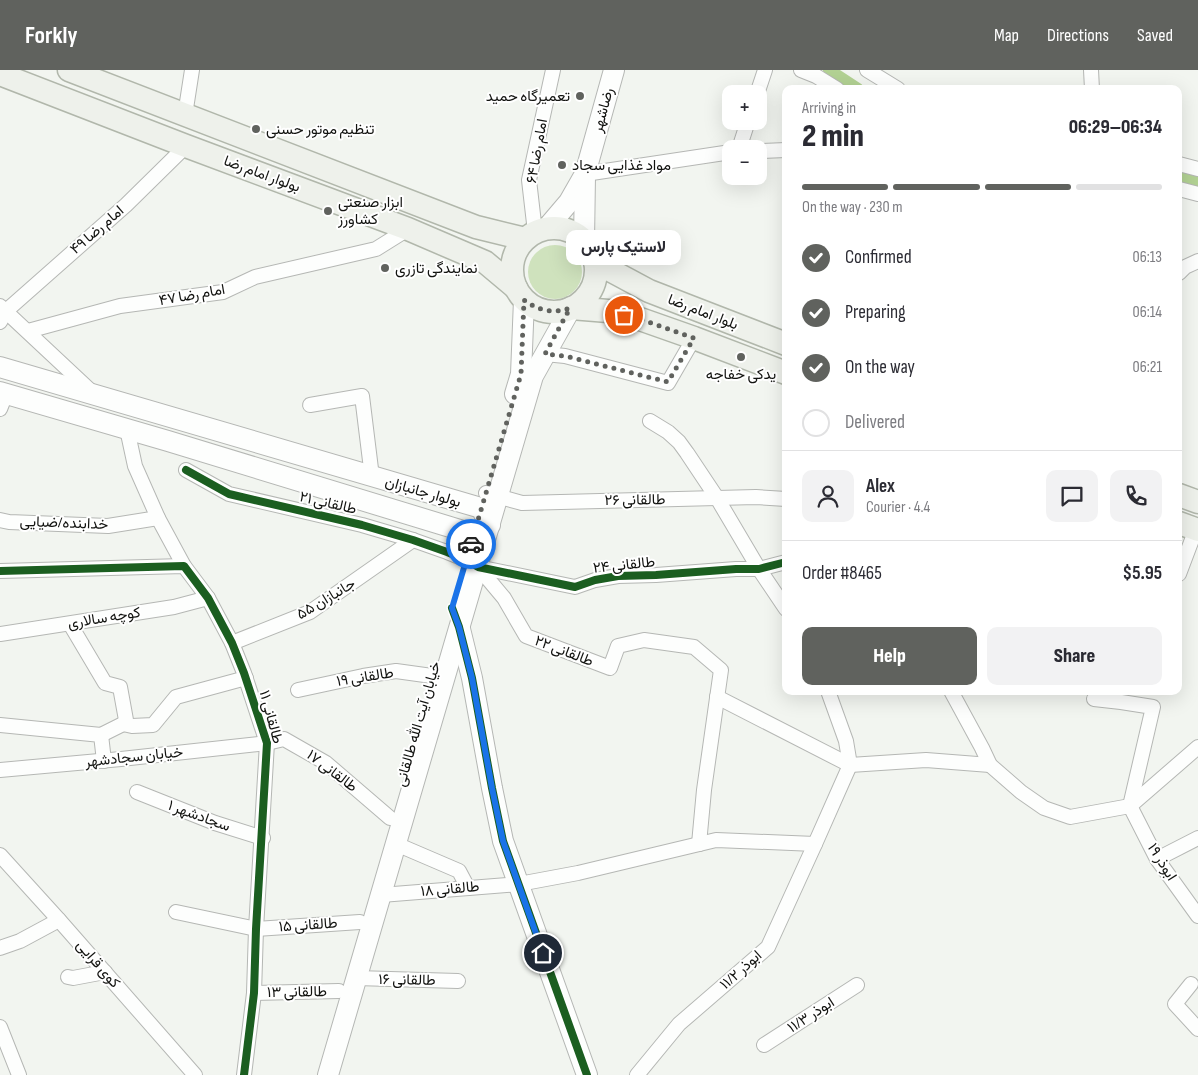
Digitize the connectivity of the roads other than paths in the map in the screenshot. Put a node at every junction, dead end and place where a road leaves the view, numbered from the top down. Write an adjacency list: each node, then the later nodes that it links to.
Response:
1 (69, 70): 14 (main road, بولوار امام رضا)
2 (192, 70): 14 (street)
3 (553, 70): 26 (street, امام رضا ۶۴)
4 (614, 70): 21 (main road, رضاشهر)
5 (765, 70): 10 (street)
6 (801, 70): 11 (street)
7 (867, 70): 12 (street)
8 (1090, 70): 13 (street)
9 (0, 74): 15 (main road, بولوار امام رضا)
10 (760, 85)
11 (831, 85)
12 (891, 85)
13 (1092, 85)
14 (184, 115): 24 (main road, بولوار امام رضا)
15 (186, 146): 25 (main road, بولوار امام رضا); 33 (street, امام رضا ۴۹)
16 (782, 150): 17 (street)
17 (767, 151)
18 (722, 153): 21 (street)
19 (1182, 165): 20 (street)
20 (1198, 169)
21 (584, 176): 26 (main road); 27 (main road)
22 (1182, 190): 23 (street)
23 (1198, 194)
24 (476, 227): 26 (main road, بولوار امام رضا); 28 (main road)
25 (408, 229): 28 (main road, بولوار امام رضا); 35 (street, امام رضا ۴۷)
26 (535, 233): 27 (main road); 31 (main road)
27 (584, 241): 29 (main road)
28 (465, 252): 31 (main road, بولوار امام رضا)
29 (595, 262): 30 (main road, بلوار امام رضا); 32 (main road)
30 (649, 291): 34 (main road); 37 (main road, بلوار امام رضا)
31 (520, 294): 32 (main road); 41 (main road)
32 (570, 308): 34 (main road, بلوار امام رضا); 38 (main road)
33 (2, 313): 35 (street)
34 (640, 319): 36 (main road, بلوار امام رضا)
35 (28, 331): 42 (street)
36 (694, 338): 38 (street); 40 (main road, بلوار امام رضا)
37 (782, 342)
38 (545, 354): 41 (main road)
39 (0, 367): 42 (main road, بولوار جانبازان)
40 (782, 371)
41 (527, 375): 54 (main road, خیابان آیت الله طالقانی)
42 (96, 395): 48 (main road, بولوار جانبازان)
43 (2, 398): 46 (main road, بولوار جانبازان)
44 (310, 405): 48 (street)
45 (650, 421): 51 (street)
46 (127, 429): 55 (main road, بولوار جانبازان); 56 (street, طالقانی ۱۱)
47 (186, 470): 59 (street, طالقانی ۲۱)
48 (372, 477): 49 (main road, بولوار جانبازان)
49 (420, 491): 54 (main road, بولوار جانبازان); 55 (main road)
50 (1182, 496): 53 (main road)
51 (717, 498): 52 (street, طالقانی ۲۶); 54 (street, طالقانی ۲۶); 64 (street)
52 (782, 499)
53 (1198, 502)
54 (486, 511): 55 (main road, بولوار جانبازان); 62 (main road, خیابان آیت الله طالقانی)
55 (413, 516)
56 (158, 518): 57 (street, خدابنده/ضیایی); 63 (street, طالقانی ۱۱)
57 (0, 520)
58 (1191, 527): 60 (street)
59 (413, 540): 62 (street, طالقانی ۲۱); 72 (street, جانبازان ۵۵)
60 (1182, 562)
61 (782, 563): 64 (street, طالقانی ۲۴)
62 (472, 564): 64 (street, طالقانی ۲۴); 68 (main road, خیابان آیت الله طالقانی); 70 (main road, خیابان آیت الله طالقانی); 79 (street, طالقانی ۲۲)
63 (184, 566): 65 (street); 66 (street, طالقانی ۱۱)
64 (759, 569): 67 (street)
65 (0, 571)
66 (208, 598): 69 (street, کوچه سالاری); 72 (street, طالقانی ۱۱)
67 (782, 603)
68 (452, 608): 70 (main road); 73 (main road, خیابان آیت الله طالقانی)
69 (70, 624): 71 (street, کوچه سالاری); 81 (street)
70 (459, 627): 95 (main road, خیابان آیت الله طالقانی); 100 (main road)
71 (0, 634)
72 (232, 643): 74 (street, طالقانی ۱۱)
73 (432, 676): 75 (street, طالقانی ۱۹); 92 (main road, خیابان آیت الله طالقانی)
74 (246, 678): 81 (street); 84 (street, طالقانی ۱۱)
75 (298, 690)
76 (829, 695): 87 (street)
77 (957, 695): 88 (street)
78 (1124, 696): 80 (street); 91 (street)
79 (717, 697): 87 (street); 96 (street)
80 (1094, 699)
81 (124, 724): 83 (street)
82 (0, 725): 83 (street)
83 (101, 735): 86 (street)
84 (267, 744): 86 (street, خیابان سجادشهر); 92 (street, طالقانی ۱۷); 93 (street, طالقانی ۱۱)
85 (1198, 747): 91 (street)
86 (104, 761): 89 (street, خیابان سجادشهر)
87 (850, 765): 88 (street); 97 (street, ابوذر ۱۱/۲)
88 (990, 765): 91 (street)
89 (0, 770)
90 (136, 792): 93 (street, سجادشهر ۱)
91 (1130, 806): 99 (street, ابوذر ۱۹)
92 (390, 818): 106 (main road, خیابان آیت الله طالقانی)
93 (262, 838): 107 (street, طالقانی ۱۱)
94 (1198, 838): 99 (street)
95 (396, 844): 101 (street); 102 (main road, خیابان آیت الله طالقانی)
96 (699, 844): 97 (street, طالقانی ۱۸); 100 (street, طالقانی ۱۸)
97 (815, 844): 126 (street, ابوذر ۱۱/۲)
98 (0, 855): 105 (street, کوی قرایی)
99 (1157, 859): 104 (street, ابوذر ۱۹)
100 (519, 884): 101 (street, طالقانی ۱۸); 125 (main road)
101 (468, 888): 102 (street, طالقانی ۱۸)
102 (381, 895): 111 (main road, خیابان آیت الله طالقانی)
103 (176, 912): 107 (street, طالقانی ۱۵)
104 (1198, 916)
105 (59, 920): 108 (street); 109 (street, کوی قرایی)
106 (360, 922): 107 (street, طالقانی ۱۵); 115 (main road, خیابان آیت الله طالقانی)
107 (256, 929): 116 (street, طالقانی ۱۱)
108 (0, 948)
109 (105, 972): 110 (street); 121 (street, کوی قرایی)
110 (68, 977)
111 (356, 978): 112 (street, طالقانی ۱۶); 124 (main road, خیابان آیت الله طالقانی)
112 (458, 981)
113 (1191, 984): 118 (street)
114 (857, 985): 119 (street, ابوذر ۱۱/۳)
115 (340, 991): 116 (street, طالقانی ۱۳); 123 (main road, خیابان آیت الله طالقانی)
116 (254, 993): 122 (street, طالقانی ۱۱)
117 (0, 1027): 120 (street)
118 (1198, 1029)
119 (764, 1045)
120 (19, 1075)
121 (195, 1075)
122 (244, 1075)
123 (315, 1075)
124 (328, 1075)
125 (586, 1075)
126 (637, 1075)

